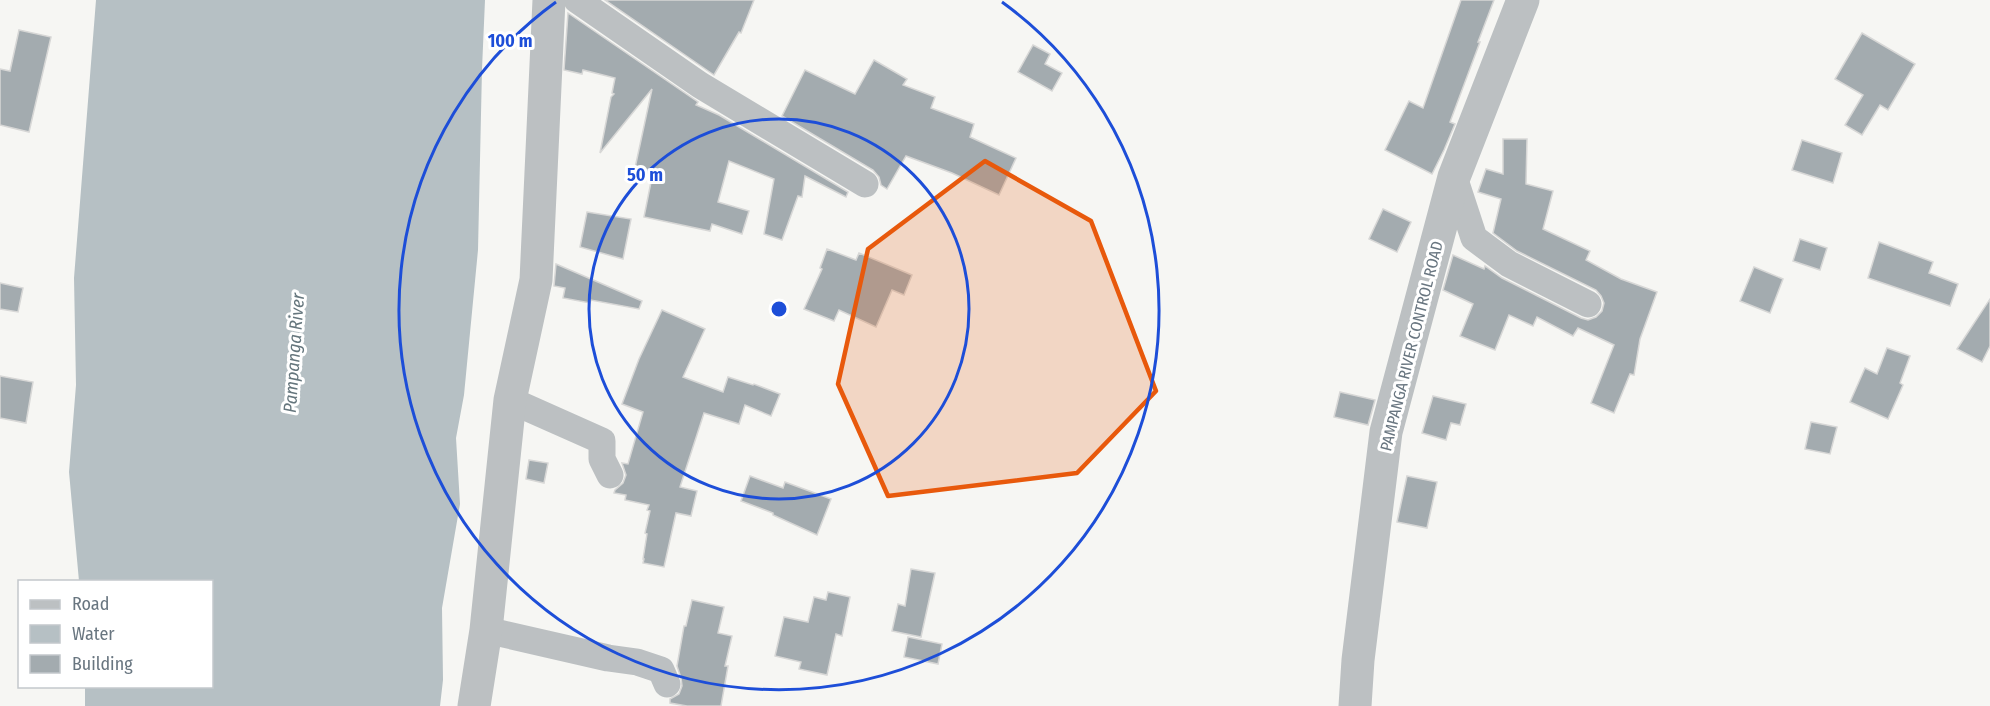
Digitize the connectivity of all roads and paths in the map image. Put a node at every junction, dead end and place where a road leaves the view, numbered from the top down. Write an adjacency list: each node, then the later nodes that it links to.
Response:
1 (549, 0): 7 (street)
2 (577, 0): 5 (street)
3 (1523, 0): 4 (street, PAMPANGA RIVER CONTROL ROAD)
4 (1454, 177): 6 (street); 12 (street, PAMPANGA RIVER CONTROL ROAD)
5 (865, 184)
6 (1588, 304)
7 (510, 400): 8 (street); 9 (street)
8 (610, 475)
9 (486, 630): 10 (street); 11 (street)
10 (667, 684)
11 (474, 706)
12 (1355, 706)

